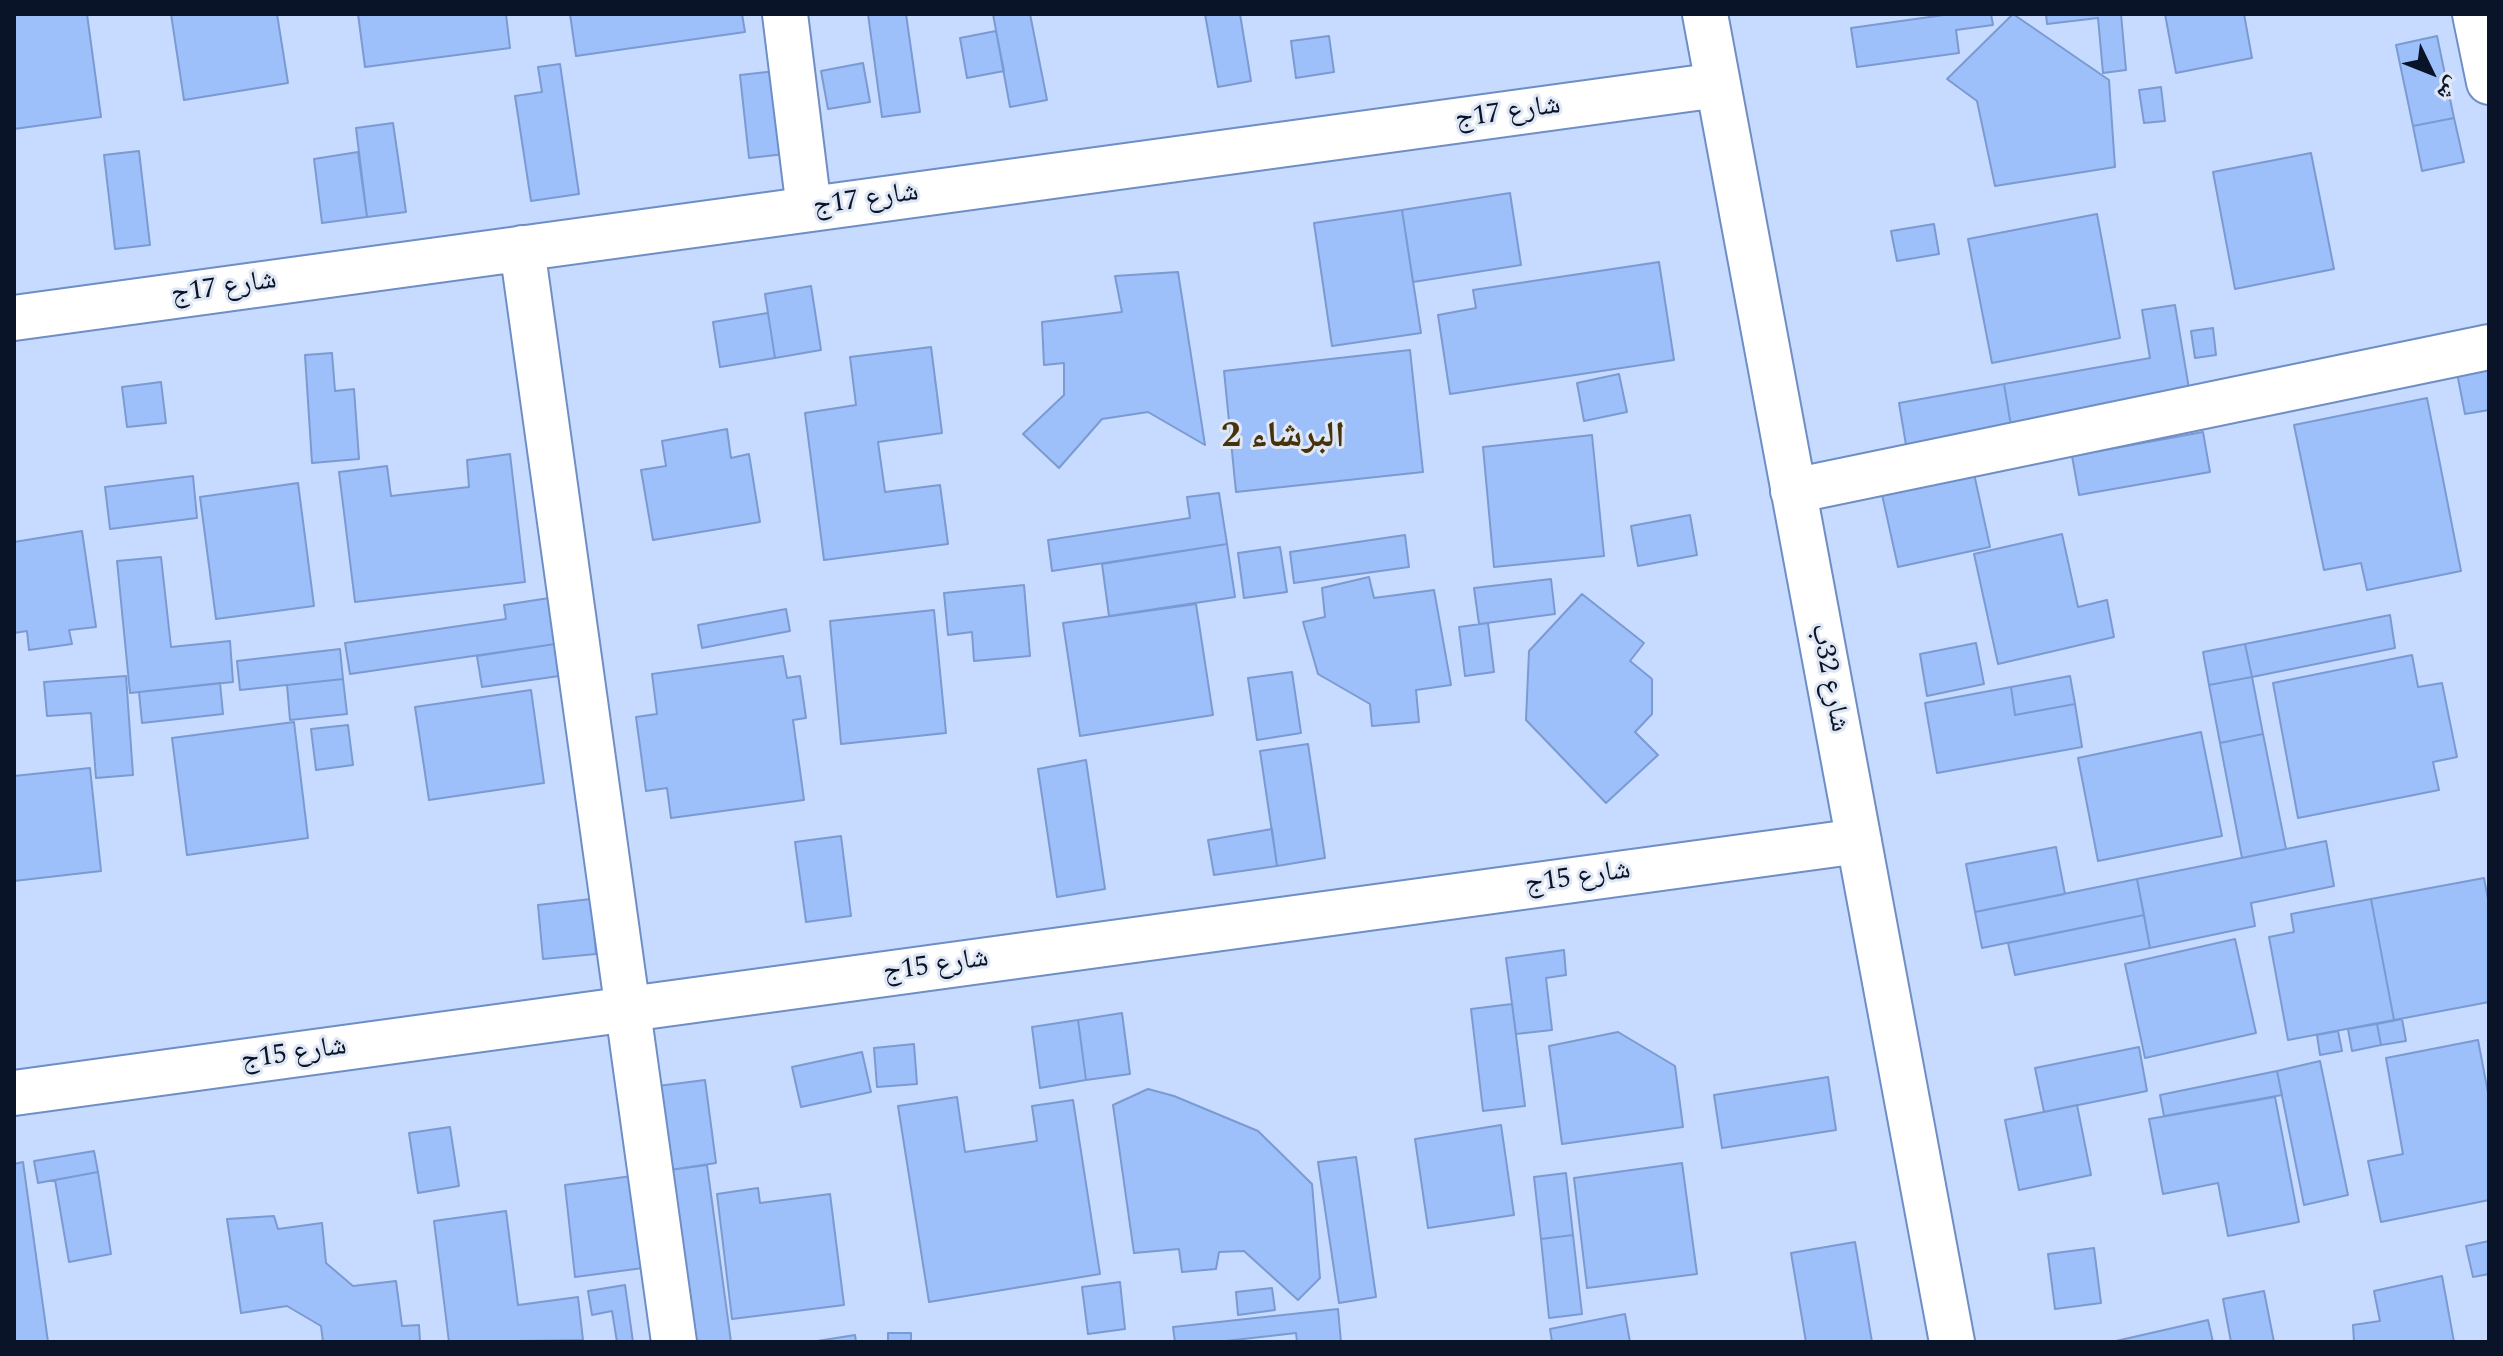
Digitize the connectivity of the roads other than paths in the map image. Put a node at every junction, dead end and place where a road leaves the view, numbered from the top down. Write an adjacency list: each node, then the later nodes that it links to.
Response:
1 (785, 14): 6 (street)
2 (1705, 14): 5 (street, شارع 32ب)
3 (2475, 14): 4 (street)
4 (2489, 82)
5 (1718, 85): 6 (street, شارع 17ج); 10 (street, شارع 32ب)
6 (809, 209): 7 (street, شارع 17ج)
7 (522, 248): 8 (street, شارع 17ج); 12 (street)
8 (14, 318)
9 (2489, 347): 10 (street)
10 (1793, 491): 11 (street, شارع 32ب)
11 (1859, 841): 12 (street, شارع 15ج); 15 (street, شارع 32ب)
12 (629, 1009): 13 (street, شارع 15ج); 14 (street)
13 (14, 1093)
14 (674, 1342)
15 (1952, 1342)

